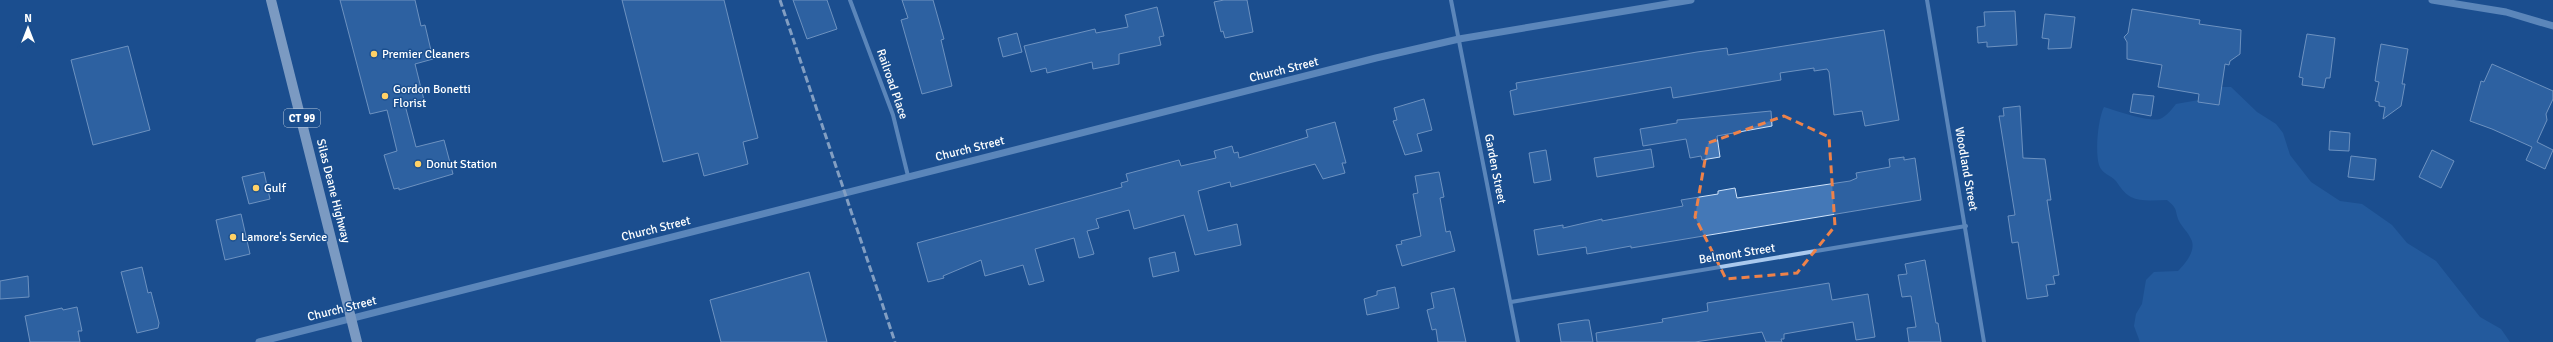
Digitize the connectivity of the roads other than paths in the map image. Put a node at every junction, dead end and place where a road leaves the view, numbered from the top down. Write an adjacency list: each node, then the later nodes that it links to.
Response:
1 (271, 0): 12 (main road, Silas Deane Highway / CT 99)
2 (850, 0): 9 (street, Railroad Place)
3 (1451, 0): 8 (street, Garden Street)
4 (1691, 0): 8 (street, Church Street)
5 (1927, 0): 10 (street, Woodland Street)
6 (2432, 0): 7 (street)
7 (2553, 26)
8 (1459, 39): 9 (street, Church Street); 11 (street, Garden Street)
9 (908, 176): 12 (street, Church Street)
10 (1966, 226): 11 (street, Belmont Street); 16 (street, Woodland Street)
11 (1511, 302): 15 (street, Garden Street)
12 (351, 319): 13 (street, Church Street); 14 (main road, Silas Deane Highway / CT 99)
13 (259, 342)
14 (357, 342)
15 (1518, 342)
16 (1984, 342)

